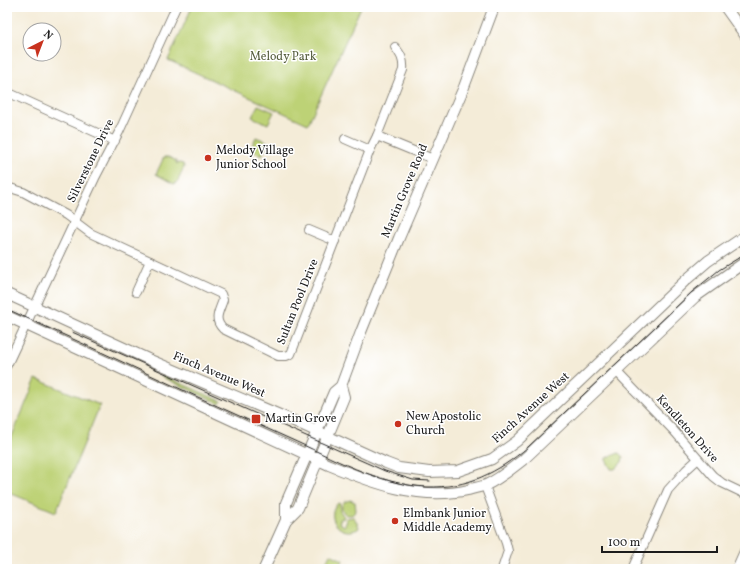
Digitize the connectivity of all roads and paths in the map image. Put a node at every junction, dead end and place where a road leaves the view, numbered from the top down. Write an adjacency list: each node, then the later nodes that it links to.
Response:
1 (176, 7): 9 (street, Silverstone Drive)
2 (494, 7): 11 (main road, Martin Grove Road)
3 (725, 7): 4 (main road)
4 (745, 35)
5 (395, 46): 7 (street, Sultan Pool Drive)
6 (7, 92): 9 (street)
7 (377, 136): 10 (street, Sultan Pool Drive); 11 (street)
8 (345, 139): 10 (street)
9 (115, 141): 13 (street, Silverstone Drive)
10 (370, 150): 16 (street, Sultan Pool Drive)
11 (433, 159): 26 (main road, Martin Grove Road)
12 (7, 187): 13 (street, Sultan Pool Drive)
13 (75, 221): 17 (street, Sultan Pool Drive); 21 (street, Silverstone Drive)
14 (308, 230): 16 (street)
15 (745, 236): 28 (main road, Finch Avenue West)
16 (335, 241): 17 (street, Sultan Pool Drive)
17 (150, 261): 19 (street)
18 (745, 262): 25 (main road)
19 (136, 292)
20 (7, 294): 21 (main road, Finch Avenue West)
21 (34, 306): 23 (street, Silverstone Drive); 27 (main road, Finch Avenue West)
22 (7, 316): 23 (main road)
23 (25, 325): 24 (street, Silverstone Drive); 29 (main road)
24 (7, 365)
25 (617, 372): 30 (street, Kendleton Drive); 32 (main road)
26 (341, 386): 27 (main road, Martin Grove Road); 28 (main road, Martin Grove Road)
27 (316, 432): 28 (main road, Finch Avenue West); 29 (main road, Martin Grove Road)
28 (328, 437): 31 (main road, Martin Grove Road)
29 (306, 454): 31 (main road); 34 (main road, Martin Grove Road)
30 (698, 459): 33 (street, Kendleton Drive); 38 (street)
31 (319, 460): 32 (main road); 34 (main road, Martin Grove Road)
32 (485, 486): 37 (street)
33 (745, 494)
34 (286, 520): 36 (main road, Martin Grove Road)
35 (745, 549): 39 (street)
36 (264, 569)
37 (502, 569)
38 (633, 569)
39 (736, 569)

